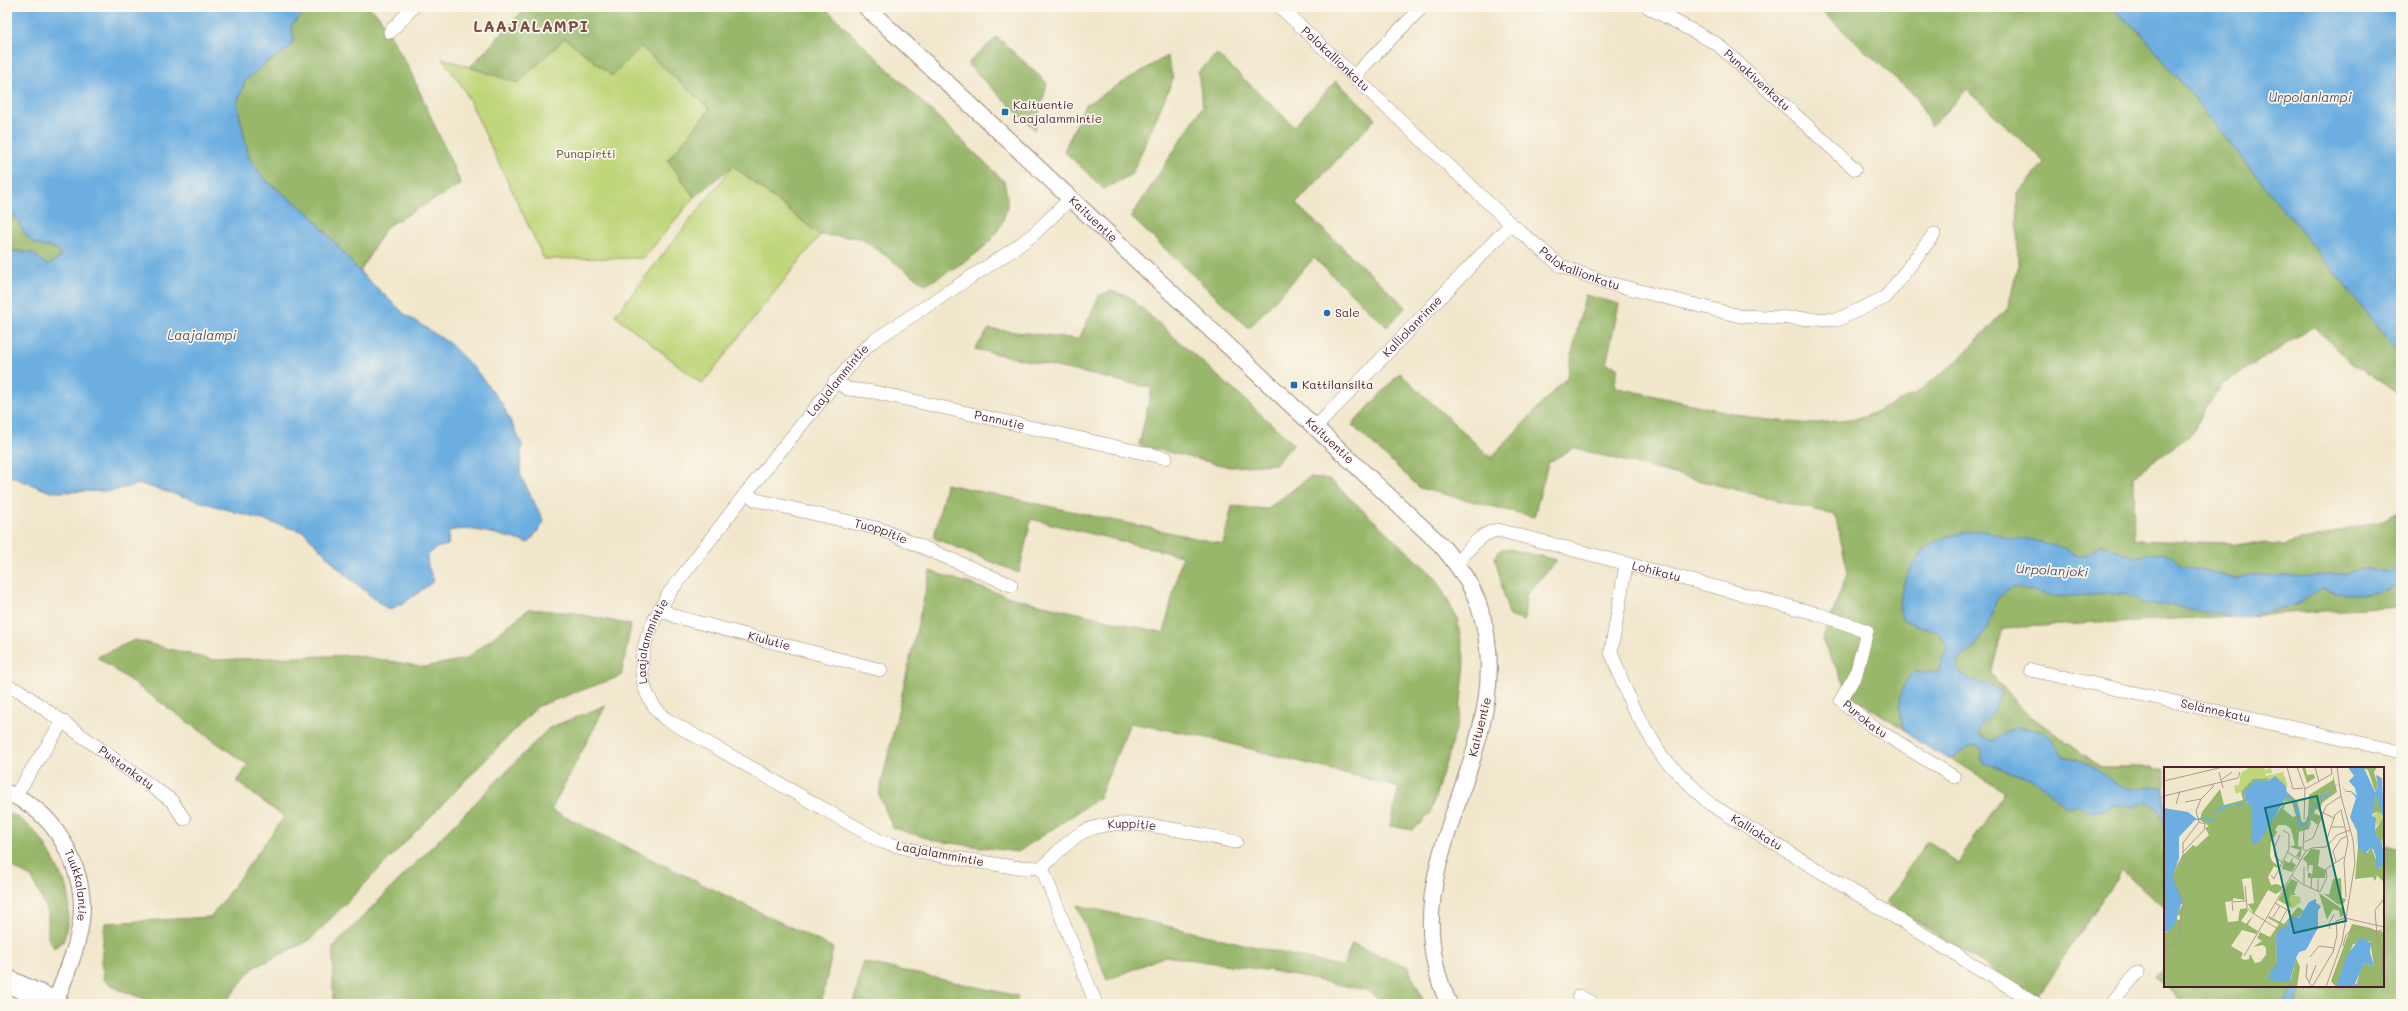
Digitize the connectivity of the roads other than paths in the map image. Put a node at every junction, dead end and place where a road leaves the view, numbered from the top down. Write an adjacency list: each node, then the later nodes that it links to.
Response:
1 (414, 7): 6 (street)
2 (866, 7): 9 (street, Kaituentie)
3 (1280, 7): 7 (street, Palokallionkatu)
4 (1422, 7): 7 (street)
5 (1648, 7): 8 (street, Punakivenkatu)
6 (390, 32)
7 (1355, 75): 10 (street, Palokallionkatu)
8 (1856, 169)
9 (1071, 198): 12 (street, Laajalammintie); 13 (street, Kaituentie)
10 (1511, 224): 11 (street, Palokallionkatu); 13 (street, Kalliolanrinne)
11 (1934, 234)
12 (835, 381): 14 (street, Pannutie); 15 (street, Laajalammintie)
13 (1314, 428): 16 (street, Kaituentie)
14 (1166, 458)
15 (746, 493): 18 (street, Tuoppitie); 19 (street, Laajalammintie)
16 (1456, 564): 17 (street, Lohikatu); 36 (street, Kaituentie)
17 (1626, 564): 20 (street, Lohikatu); 38 (street, Kalliokatu)
18 (1011, 585)
19 (659, 609): 21 (street, Kiulutie); 30 (street, Laajalammintie)
20 (1867, 631): 26 (street, Purokatu)
21 (881, 670)
22 (2031, 670): 25 (street, Selännekatu)
23 (7, 686): 24 (street, Pustankatu)
24 (63, 721): 27 (street); 28 (street, Pustankatu)
25 (2401, 752)
26 (1954, 777)
27 (11, 795): 34 (street, Tuukkalantie)
28 (184, 819)
29 (1236, 842): 30 (street, Kuppitie)
30 (1042, 868): 35 (street)
31 (2137, 974): 39 (street)
32 (7, 981): 34 (highway)
33 (1579, 996): 37 (street)
34 (57, 1004)
35 (1096, 1004)
36 (1449, 1004)
37 (1593, 1004)
38 (2037, 1004)
39 (2112, 1004)

